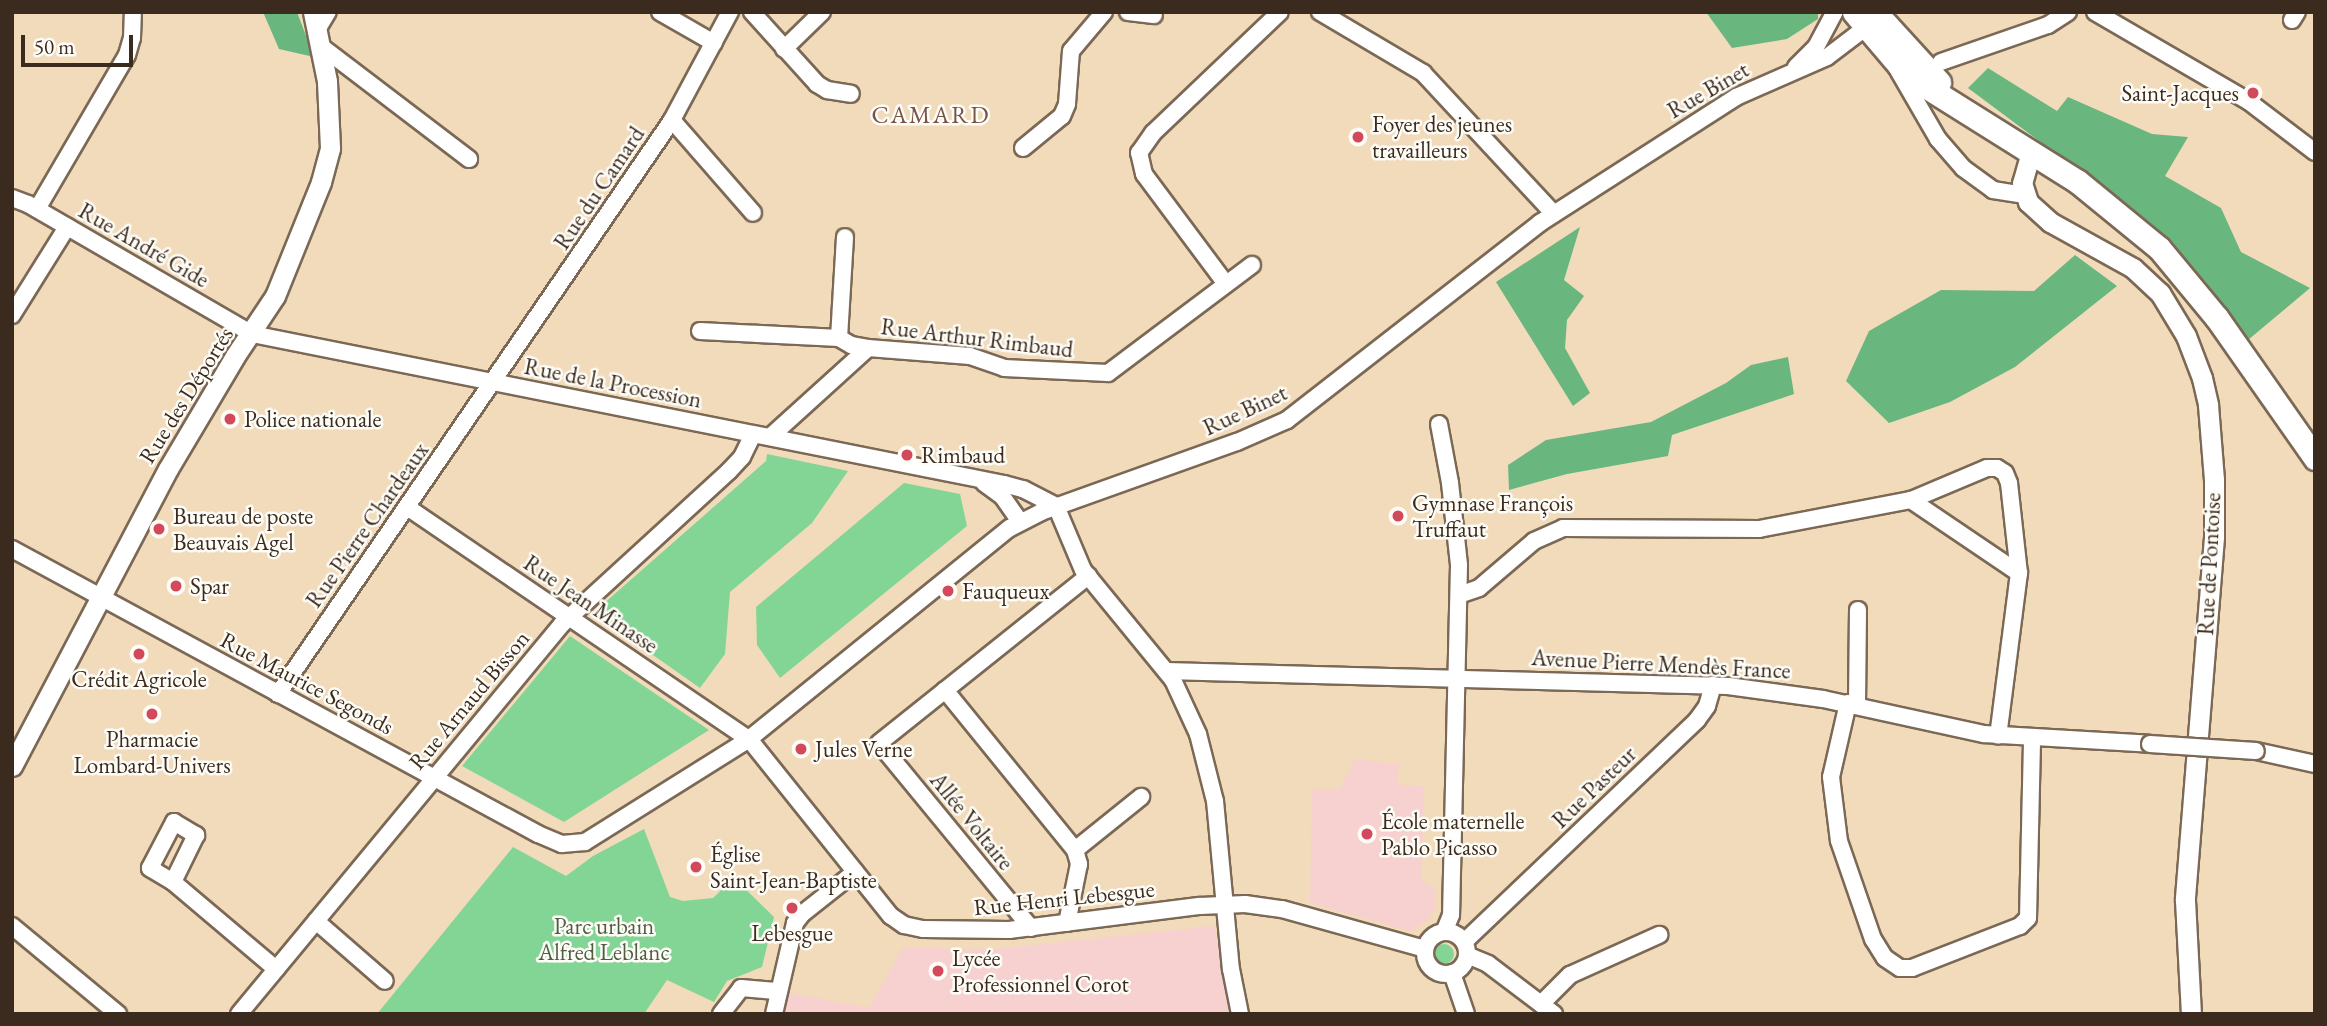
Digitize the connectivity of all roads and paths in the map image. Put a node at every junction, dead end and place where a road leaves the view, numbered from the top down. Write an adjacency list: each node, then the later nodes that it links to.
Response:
1 (133, 12): 29 (street)
2 (328, 12): 15 (street)
3 (660, 12): 17 (street)
4 (730, 12): 17 (street, Rue du Camard)
5 (751, 12): 18 (street)
6 (822, 12): 18 (street)
7 (1104, 12): 23 (street)
8 (1128, 12): 14 (street)
9 (1280, 12): 35 (street)
10 (1320, 12): 31 (street)
11 (1835, 12): 20 (street, Rue Binet)
12 (2068, 12): 19 (street)
13 (2095, 12): 25 (street)
14 (1154, 15)
15 (315, 25): 26 (street); 38 (street, Rue des Déportés)
16 (1877, 26): 20 (street, Rue Binet); 24 (main road); 27 (street)
17 (713, 43): 22 (street, Rue du Camard)
18 (784, 49): 21 (street)
19 (1941, 62)
20 (1785, 74): 31 (street, Rue Binet)
21 (851, 94)
22 (672, 120): 30 (street); 41 (street, Rue du Camard)
23 (1023, 148)
24 (2023, 148): 27 (street); 45 (main road)
25 (2315, 152)
26 (469, 159)
27 (2024, 195): 94 (street, Rue de Pontoise)
28 (12, 198): 29 (street, Rue André Gide)
29 (37, 209): 32 (street, Rue André Gide)
30 (753, 213)
31 (1554, 214): 48 (street, Rue Binet)
32 (68, 227): 36 (street); 38 (street, Rue André Gide)
33 (845, 237): 39 (street)
34 (1252, 265): 35 (street, Rue Arthur Rimbaud)
35 (1226, 284): 40 (street, Rue Arthur Rimbaud)
36 (12, 315)
37 (700, 331): 39 (street)
38 (252, 334): 41 (street, Rue de la Procession); 55 (street, Rue des Déportés)
39 (839, 338): 40 (street)
40 (868, 348): 44 (street, Rue Arthur Rimbaud)
41 (494, 382): 43 (street, Rue de la Procession); 49 (street, Rue Pierre Chardeaux)
42 (1439, 424): 54 (street)
43 (753, 434): 44 (street, Rue de la Procession); 57 (street, Rue Arnaud Bisson)
44 (770, 437): 46 (street, Rue de la Procession)
45 (2315, 458)
46 (965, 476): 48 (street, Rue de la Procession); 50 (street, Rue de la Procession)
47 (1911, 500): 52 (street); 52 (street); 54 (street)
48 (1056, 506): 50 (street, Rue Binet); 53 (street)
49 (407, 507): 57 (street, Rue Jean Minasse); 62 (street, Rue Pierre Chardeaux)
50 (1020, 522): 65 (street, Rue Binet)
51 (12, 549): 55 (street, Rue Maurice Segonds)
52 (2019, 573): 64 (street)
53 (1087, 576): 58 (street); 61 (street)
54 (1459, 595): 59 (street)
55 (100, 597): 62 (street, Rue Maurice Segonds); 68 (street, Rue des Déportés)
56 (1858, 610): 63 (street)
57 (569, 617): 65 (street, Rue Jean Minasse); 69 (street, Rue Arnaud Bisson)
58 (1166, 671): 59 (street, Avenue Pierre Mendès France); 74 (street)
59 (1458, 676): 60 (street, Avenue Pierre Mendès France); 79 (street)
60 (1713, 685): 63 (street, Avenue Pierre Mendès France); 81 (street, Rue Pasteur)
61 (945, 690): 71 (street); 78 (street, Allée Voltaire)
62 (278, 694): 69 (street, Rue Maurice Segonds)
63 (1852, 704): 64 (street, Avenue Pierre Mendès France); 66 (street)
64 (1998, 736): 66 (street, Avenue Pierre Mendès France)
65 (749, 739): 69 (street, Rue Maurice Segonds); 72 (street, Rue Henri Lebesgue)
66 (2032, 739): 67 (street, Avenue Pierre Mendès France, bridge)
67 (2315, 764)
68 (12, 766)
69 (434, 778): 75 (street, Rue Arnaud Bisson)
70 (1141, 797): 71 (street)
71 (1075, 850): 76 (street)
72 (855, 872): 78 (street, Rue Henri Lebesgue); 86 (street)
73 (173, 882): 83 (street)
74 (1227, 904): 76 (street, Rue Henri Lebesgue); 82 (street, Rue Henri Lebesgue); 92 (street)
75 (316, 921): 83 (street, Rue Arnaud Bisson); 85 (street)
76 (1067, 923): 78 (street, Rue Henri Lebesgue)
77 (12, 926): 88 (street)
78 (1031, 928)
79 (1444, 932): 81 (street); 82 (street)
80 (1659, 935): 87 (street)
81 (1465, 948): 84 (street); 87 (street)
82 (1425, 949): 84 (street)
83 (276, 969): 89 (street, Rue Arnaud Bisson)
84 (1452, 973): 93 (street)
85 (386, 981)
86 (779, 991): 90 (street); 91 (street)
87 (1548, 1009)
88 (118, 1014)
89 (239, 1014)
90 (721, 1014)
91 (774, 1014)
92 (1240, 1014)
93 (1466, 1014)
94 (2191, 1014)

